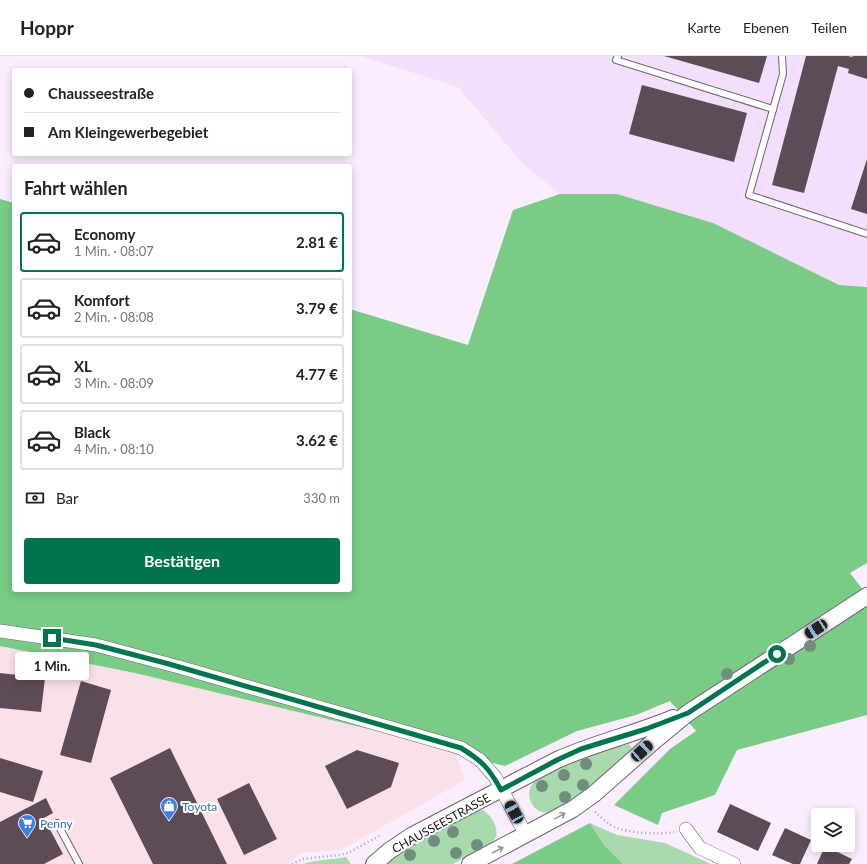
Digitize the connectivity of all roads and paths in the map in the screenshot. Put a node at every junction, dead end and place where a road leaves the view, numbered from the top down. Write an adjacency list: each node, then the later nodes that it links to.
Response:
1 (618, 56): 3 (lane)
2 (782, 56): 3 (lane)
3 (773, 109): 4 (lane)
4 (867, 234)
5 (867, 596): 7 (street, CHAUSSEESTRASSE)
6 (0, 631): 8 (street)
7 (688, 713): 8 (street, CHAUSSEESTRASSE); 14 (street, CHAUSSEESTRASSE, one-way to 7)
8 (501, 790): 14 (street); 18 (street, CHAUSSEESTRASSE)
9 (600, 807): 10 (path)
10 (595, 812): 11 (path); 13 (path)
11 (589, 815)
12 (57, 823): 16 (lane)
13 (686, 829): 20 (street)
14 (526, 835): 19 (street, CHAUSSEESTRASSE, one-way to 14)
15 (348, 853): 17 (path)
16 (79, 864)
17 (292, 864)
18 (374, 864)
19 (470, 864)
20 (734, 864)

